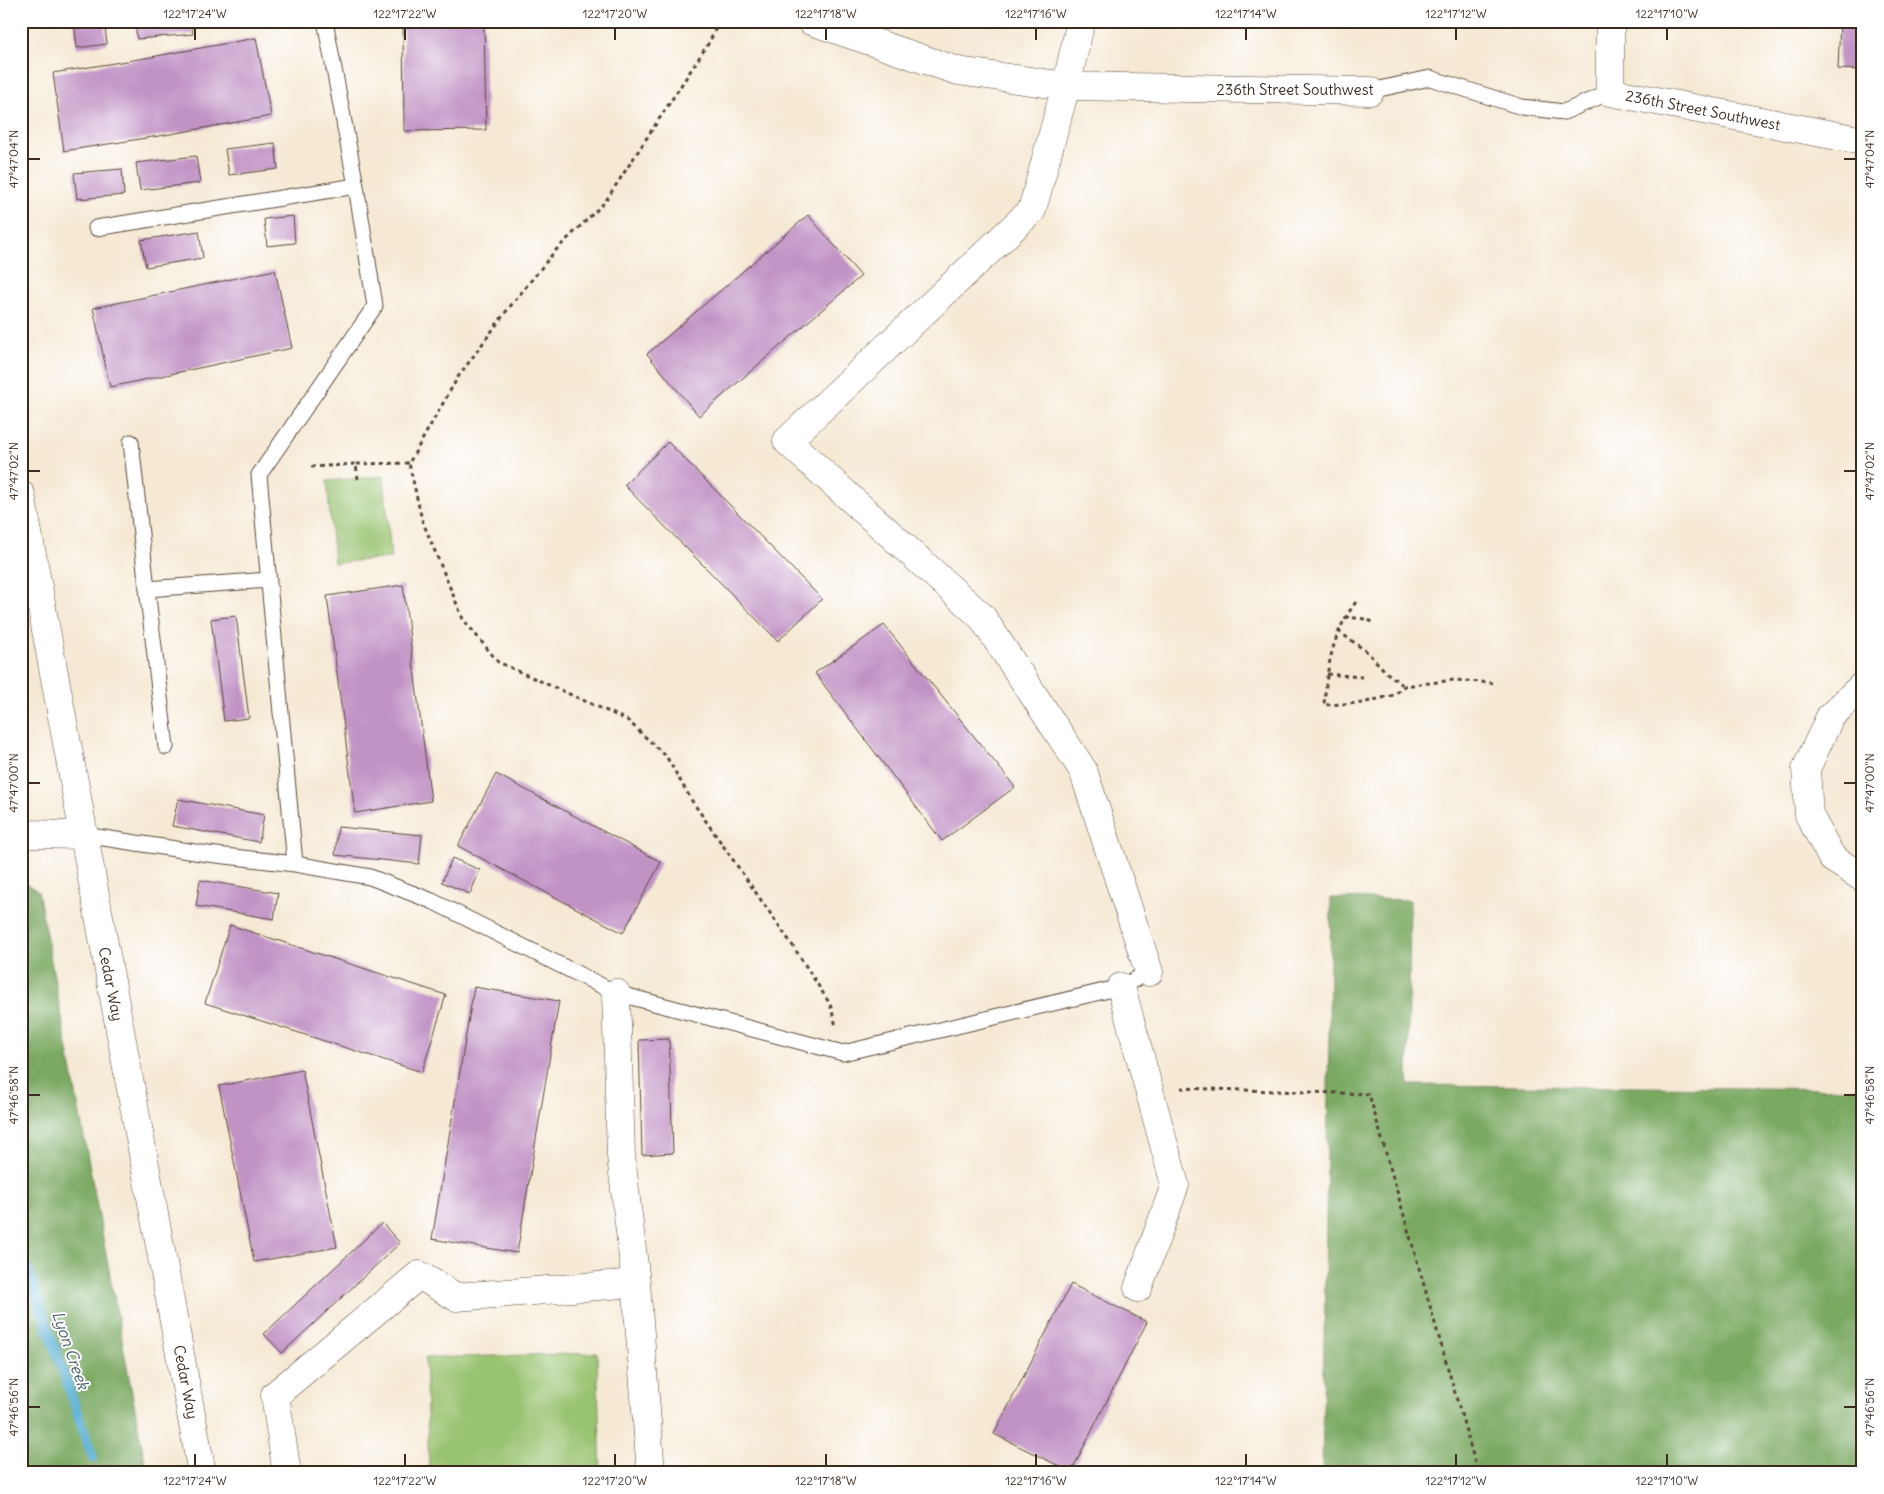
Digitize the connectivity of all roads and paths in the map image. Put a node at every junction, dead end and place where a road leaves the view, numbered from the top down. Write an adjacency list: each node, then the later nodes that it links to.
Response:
1 (325, 21): 10 (lane)
2 (719, 21): 13 (path)
3 (811, 21): 6 (street, 236th Street Southwest)
4 (1081, 21): 6 (street)
5 (1610, 21): 8 (street)
6 (1066, 86): 7 (street, 236th Street Southwest); 34 (street)
7 (1370, 91): 8 (lane, 236th Street Southwest)
8 (1610, 92): 9 (street, 236th Street Southwest)
9 (1863, 141)
10 (356, 186): 11 (lane); 18 (lane)
11 (96, 228)
12 (131, 442): 19 (lane)
13 (409, 463): 14 (path); 37 (path)
14 (356, 464): 15 (path); 16 (path)
15 (311, 467)
16 (358, 478)
17 (21, 495): 31 (street, Cedar Way)
18 (269, 580): 19 (lane); 32 (lane)
19 (147, 589): 29 (lane)
20 (1356, 602): 21 (path)
21 (1345, 617): 22 (path); 23 (path)
22 (1373, 622)
23 (1338, 631): 24 (path); 28 (path)
24 (1327, 674): 25 (path); 28 (path)
25 (1362, 677)
26 (1493, 684): 28 (path)
27 (1863, 685): 33 (street)
28 (1404, 686)
29 (166, 747)
30 (21, 834): 31 (street)
31 (84, 834): 32 (lane); 41 (street, Cedar Way)
32 (295, 864): 36 (lane)
33 (1863, 878)
34 (1148, 972): 35 (lane)
35 (1120, 987): 37 (lane); 38 (street)
36 (616, 993): 37 (lane); 39 (street)
37 (844, 1053)
38 (1148, 1087): 40 (street); 44 (path)
39 (636, 1283): 42 (street); 43 (street)
40 (1138, 1288)
41 (202, 1473)
42 (287, 1473)
43 (651, 1473)
44 (1478, 1473)

